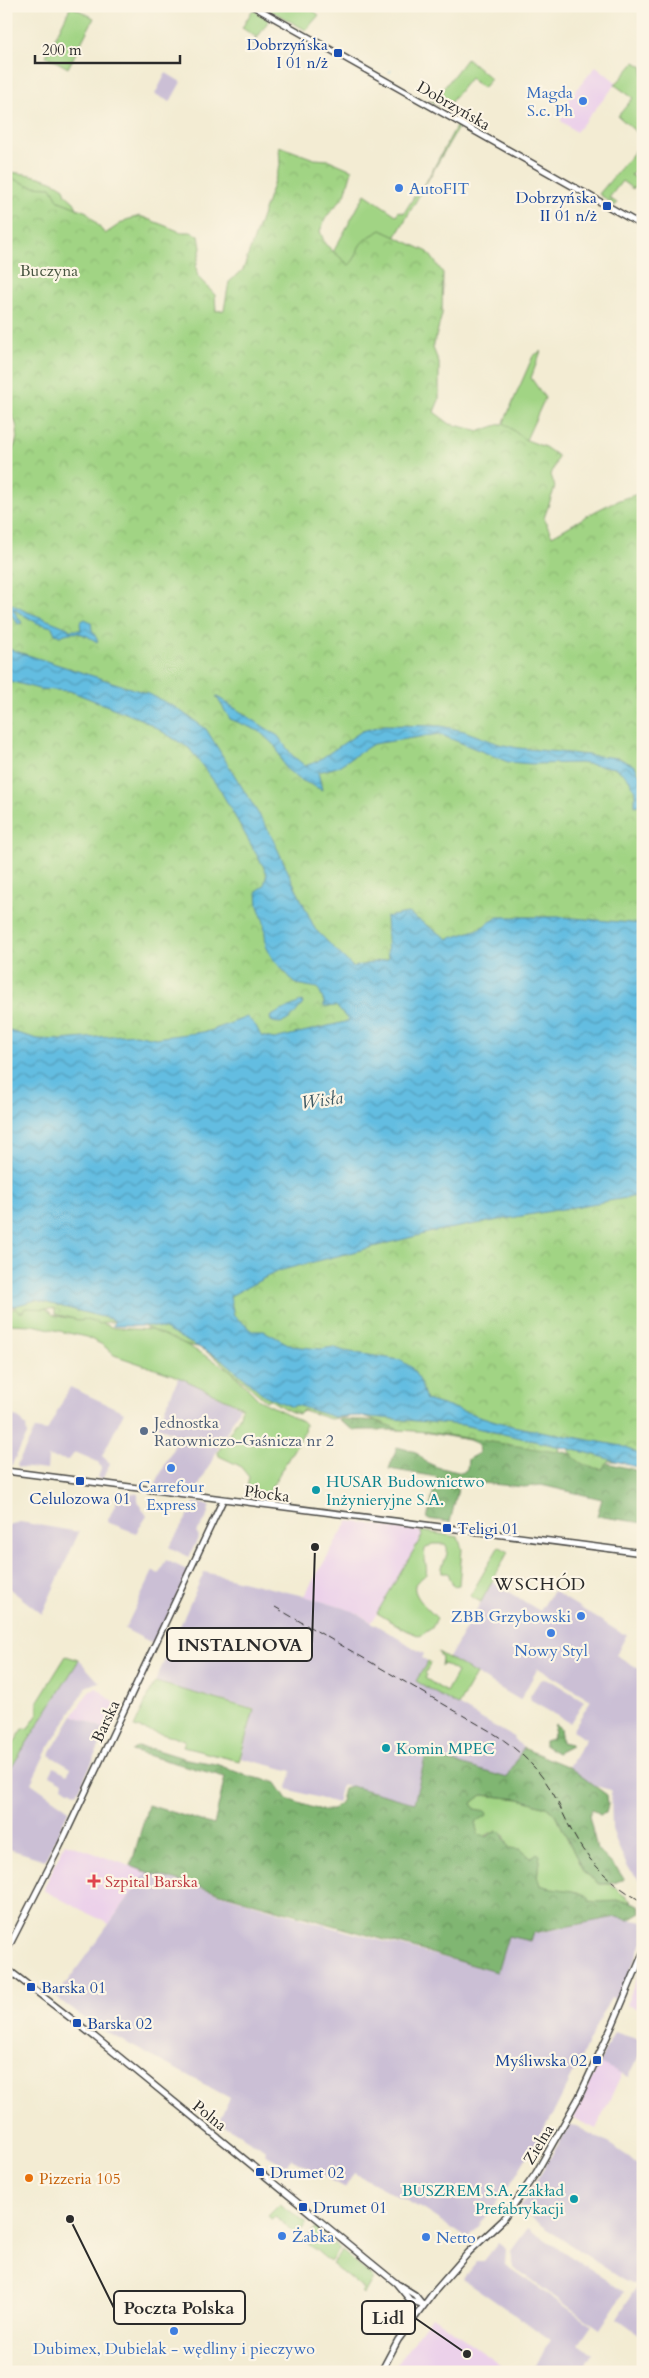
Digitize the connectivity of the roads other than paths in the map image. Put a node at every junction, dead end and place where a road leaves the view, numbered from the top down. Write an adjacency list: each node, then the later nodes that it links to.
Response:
1 (253, 6): 2 (street, Dobrzyńska)
2 (643, 226)
3 (6, 1471): 4 (street, Płocka)
4 (222, 1500): 5 (street, Płocka); 6 (street, Barska)
5 (643, 1553)
6 (6, 1952)
7 (643, 1953): 9 (street, Zielna)
8 (6, 1968): 9 (street, Polna)
9 (424, 2305): 10 (street, Zielna)
10 (381, 2372)

